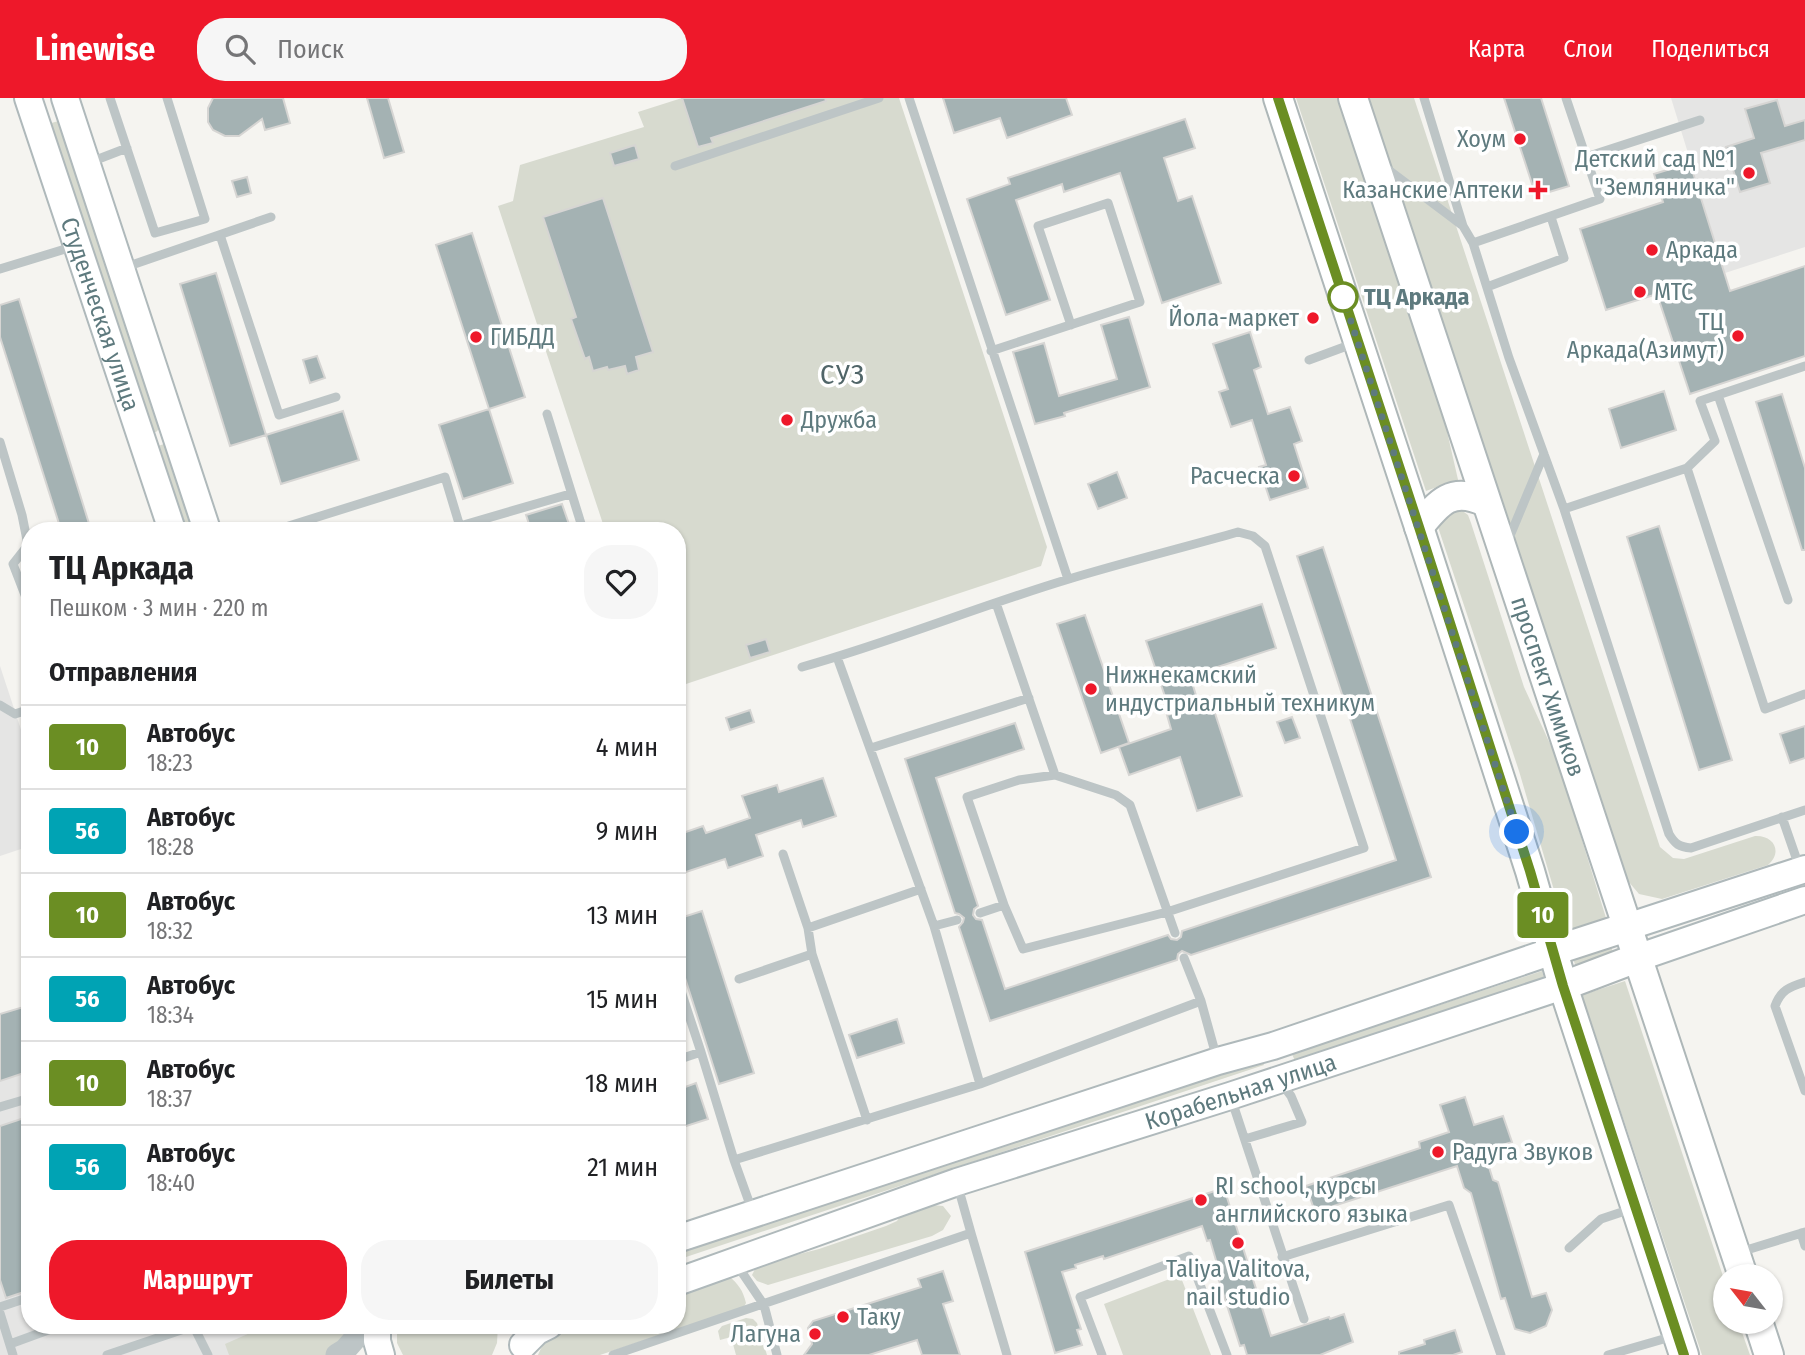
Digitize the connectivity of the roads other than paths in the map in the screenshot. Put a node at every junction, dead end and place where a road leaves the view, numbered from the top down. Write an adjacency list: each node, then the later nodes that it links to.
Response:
1 (28, 98): 12 (main road, Студенческая улица)
2 (110, 98): 13 (lane)
3 (167, 98): 13 (lane)
4 (879, 98): 17 (lane)
5 (909, 98): 29 (lane)
6 (1279, 98): 28 (main road)
7 (1353, 98): 15 (main road, проспект Химиков)
8 (1424, 98): 20 (lane)
9 (1566, 98): 14 (lane)
10 (68, 108): 12 (main road); 16 (main road, Студенческая улица)
11 (1700, 120): 14 (lane)
12 (41, 132): 23 (main road, Студенческая улица)
13 (127, 148): 16 (lane)
14 (1586, 157): 19 (lane)
15 (1373, 158): 20 (lane); 41 (main road, проспект Химиков)
16 (86, 164): 24 (main road, Студенческая улица)
17 (675, 166)
18 (271, 217): 21 (lane)
19 (1551, 217): 22 (lane); 26 (lane)
20 (1463, 226): 22 (lane)
21 (220, 234): 24 (lane); 33 (lane)
22 (1473, 243): 26 (lane)
23 (78, 245): 25 (lane); 36 (main road, Студенческая улица)
24 (121, 268): 35 (main road, Студенческая улица)
25 (0, 269)
26 (1487, 287): 38 (lane)
27 (1071, 325): 27 (lane); 29 (lane)
28 (1357, 342): 30 (lane); 52 (main road)
29 (991, 351): 55 (lane)
30 (1309, 360)
31 (1805, 366): 32 (lane)
32 (1718, 394): 39 (lane); 57 (lane)
33 (337, 397)
34 (547, 414): 40 (lane)
35 (171, 419): 36 (main road); 46 (main road, Студенческая улица)
36 (140, 430): 45 (main road, Студенческая улица)
37 (0, 442): 44 (lane)
38 (1544, 454): 42 (lane); 54 (lane)
39 (1687, 468): 42 (lane); 61 (lane)
40 (570, 494): 50 (lane); 51 (lane)
41 (1485, 502): 52 (main road); 54 (main road, проспект Химиков)
42 (1564, 509): 68 (lane)
43 (313, 519): 47 (lane); 48 (lane); 49 (lane)
44 (23, 522)
45 (169, 522)
46 (205, 522)
47 (303, 522)
48 (314, 522)
49 (458, 522)
50 (479, 522)
51 (580, 522)
52 (1419, 527): 81 (main road)
53 (21, 554): 56 (lane)
54 (1503, 554): 78 (main road, проспект Химиков)
55 (1068, 579): 58 (lane); 74 (lane)
56 (21, 585)
57 (1788, 600)
58 (996, 603): 59 (lane); 62 (lane)
59 (837, 657): 60 (lane); 65 (lane)
60 (802, 667)
61 (1805, 694)
62 (1029, 698): 65 (lane); 66 (lane)
63 (0, 705): 64 (lane)
64 (21, 712)
65 (871, 748): 71 (lane)
66 (1055, 775): 72 (lane); 74 (lane)
67 (1805, 810): 68 (lane)
68 (1782, 817): 70 (lane)
69 (783, 854): 79 (lane)
70 (1803, 869): 78 (main road, Корабельная улица)
71 (921, 889): 77 (lane); 79 (lane)
72 (1004, 905): 74 (lane); 75 (lane)
73 (1797, 907): 84 (main road, Корабельная улица)
74 (1167, 912): 80 (lane)
75 (980, 913)
76 (957, 920): 77 (lane)
77 (934, 926): 95 (lane)
78 (1627, 927): 81 (main road, Корабельная улица); 84 (main road, проспект Химиков)
79 (808, 928): 82 (lane)
80 (1175, 933)
81 (1553, 951): 87 (main road); 90 (main road, Корабельная улица)
82 (812, 954): 85 (lane); 100 (lane)
83 (1184, 958): 88 (lane)
84 (1637, 958): 87 (main road, Корабельная улица); 113 (main road, проспект Химиков)
85 (739, 979)
86 (1805, 982): 96 (lane)
87 (1563, 986): 94 (main road, Корабельная улица); 104 (main road)
88 (1201, 1002): 93 (lane); 95 (lane)
89 (686, 1006): 91 (lane)
90 (1273, 1046): 93 (main road, Корабельная улица); 94 (main road)
91 (701, 1052): 92 (lane); 102 (lane)
92 (686, 1057)
93 (1218, 1061): 105 (main road, Корабельная улица)
94 (1281, 1078): 97 (main road, Корабельная улица); 101 (lane)
95 (980, 1084): 100 (lane)
96 (1805, 1091)
97 (1230, 1096): 101 (lane); 103 (main road, Корабельная улица)
98 (21, 1101): 99 (lane)
99 (0, 1107)
100 (867, 1120): 102 (lane)
101 (1245, 1139): 111 (lane)
102 (734, 1160): 105 (lane)
103 (957, 1182): 106 (lane); 112 (main road, Корабельная улица)
104 (1635, 1208): 110 (lane); 130 (main road)
105 (754, 1214): 108 (main road, Корабельная улица)
106 (971, 1233): 117 (lane); 138 (lane)
107 (1803, 1233): 109 (lane); 114 (lane)
108 (686, 1236)
109 (1805, 1246)
110 (1569, 1248)
111 (1282, 1257): 120 (lane); 141 (lane)
112 (735, 1263): 115 (main road, Корабельная улица); 117 (lane)
113 (1739, 1264)
114 (1741, 1264)
115 (686, 1279)
116 (21, 1300): 118 (lane)
117 (764, 1305): 121 (lane); 137 (lane)
118 (0, 1307)
119 (0, 1313): 129 (lane)
120 (1304, 1319)
121 (686, 1331)
122 (36, 1334): 129 (lane)
123 (169, 1334): 132 (lane)
124 (197, 1334): 133 (lane)
125 (359, 1334): 134 (street)
126 (377, 1334): 135 (main road)
127 (677, 1334): 136 (lane)
128 (1762, 1334): 143 (main road)
129 (10, 1343): 131 (lane)
130 (1681, 1345): 142 (lane)
131 (13, 1355)
132 (107, 1355)
133 (208, 1355)
134 (337, 1355)
135 (381, 1355)
136 (614, 1355)
137 (777, 1355)
138 (1007, 1355)
139 (1102, 1355): 140 (lane)
140 (1227, 1355)
141 (1501, 1355)
142 (1608, 1355)
143 (1769, 1355)

